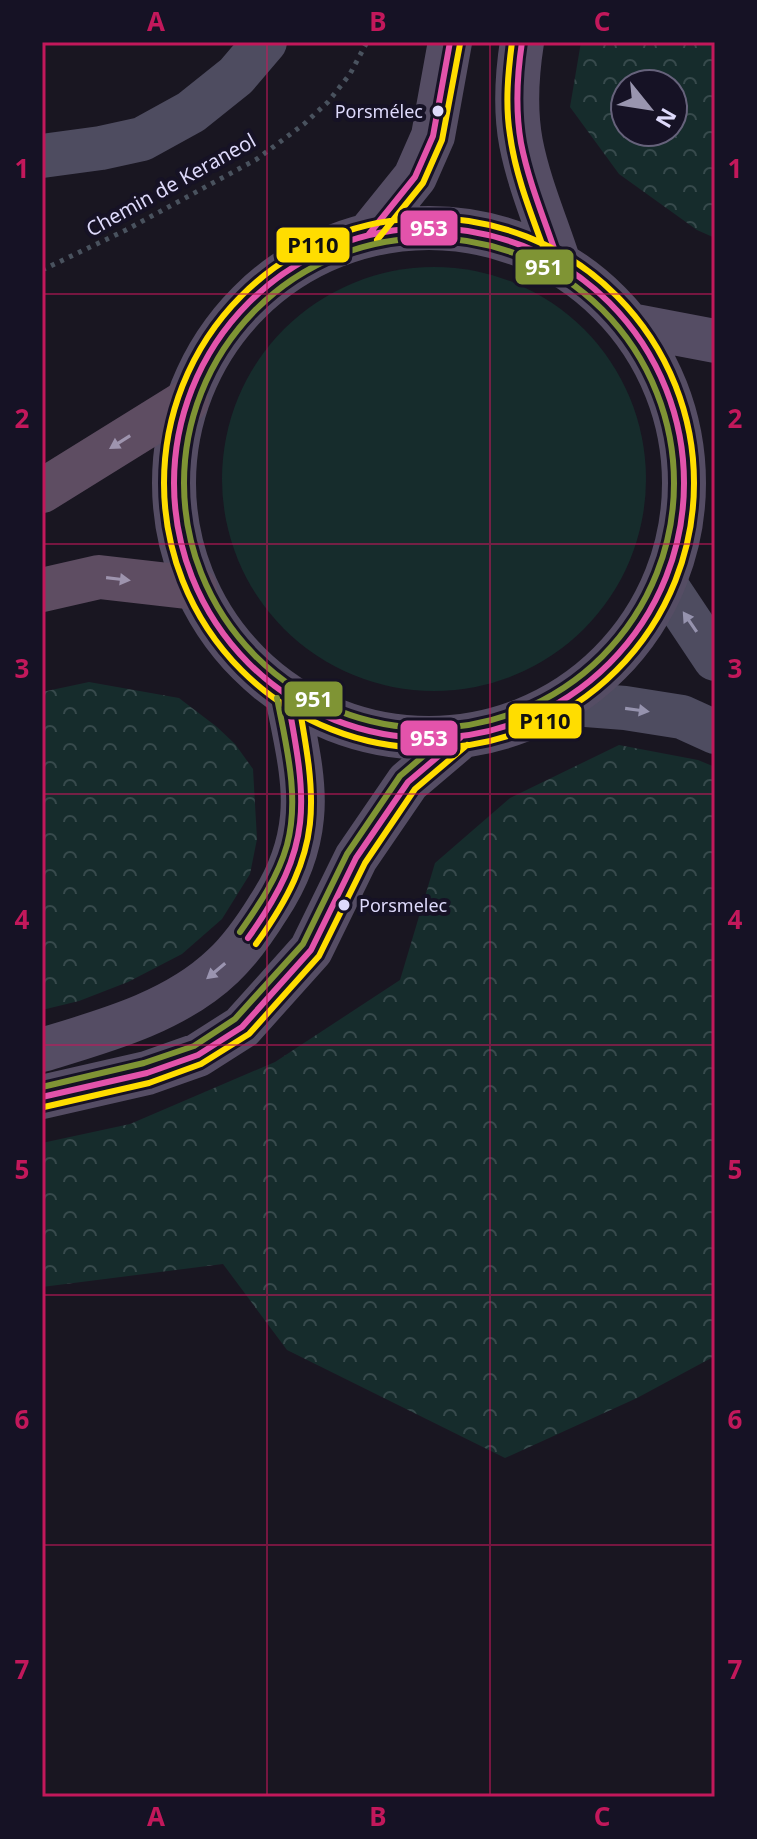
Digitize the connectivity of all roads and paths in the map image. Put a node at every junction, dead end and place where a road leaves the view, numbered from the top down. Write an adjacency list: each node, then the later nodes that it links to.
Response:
1 (265, 42): 5 (street)
2 (367, 42): 8 (path, Chemin de Keraneol)
3 (450, 42): 6 (main road)
4 (522, 42): 7 (main road)
5 (42, 156)
6 (369, 234): 7 (main road); 11 (main road)
7 (559, 263): 9 (main road)
8 (42, 270)
9 (631, 325): 10 (main road); 13 (main road)
10 (715, 341)
11 (187, 401): 12 (highway, one-way to 12); 15 (main road)
12 (42, 491)
13 (699, 506): 14 (main road)
14 (665, 584): 17 (street, one-way to 14); 19 (main road)
15 (195, 588): 16 (highway, one-way to 15); 18 (main road)
16 (42, 590)
17 (715, 659)
18 (287, 696): 21 (main road); 22 (main road, one-way to 22)
19 (560, 703): 20 (street, one-way to 20); 21 (main road)
20 (715, 732)
21 (461, 737): 23 (main road)
22 (42, 1050)
23 (42, 1097)

